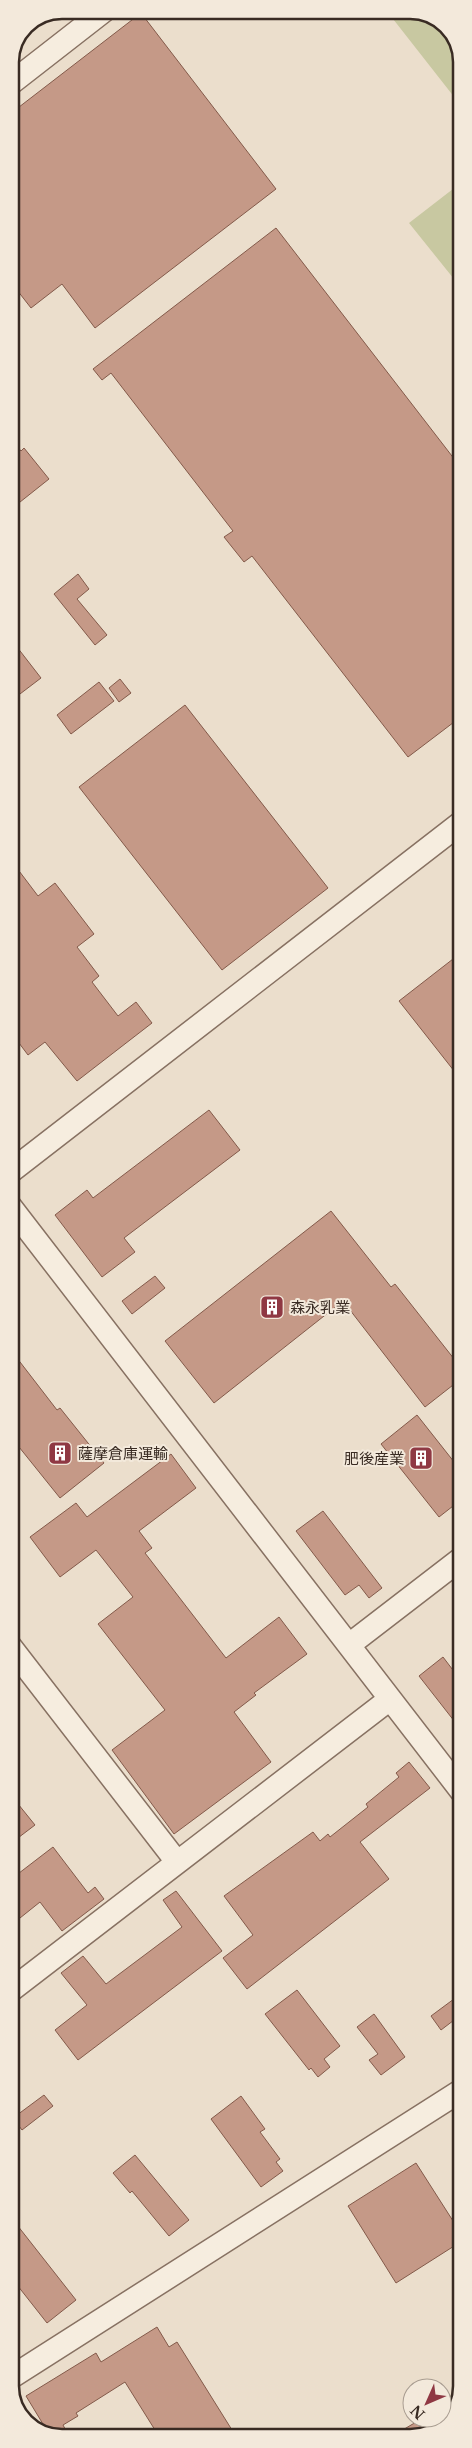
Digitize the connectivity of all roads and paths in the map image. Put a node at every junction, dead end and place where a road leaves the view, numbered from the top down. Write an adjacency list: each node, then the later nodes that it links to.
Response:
1 (93, 19): 2 (street)
2 (19, 77)
3 (453, 829): 4 (street)
4 (19, 1165)
5 (19, 1218): 7 (street)
6 (453, 1565): 7 (street)
7 (349, 1645): 9 (street)
8 (19, 1658): 11 (street)
9 (390, 1698): 10 (street); 11 (street)
10 (453, 1780)
11 (177, 1862): 12 (street)
12 (19, 1984)
13 (453, 2096): 14 (street)
14 (19, 2372)

